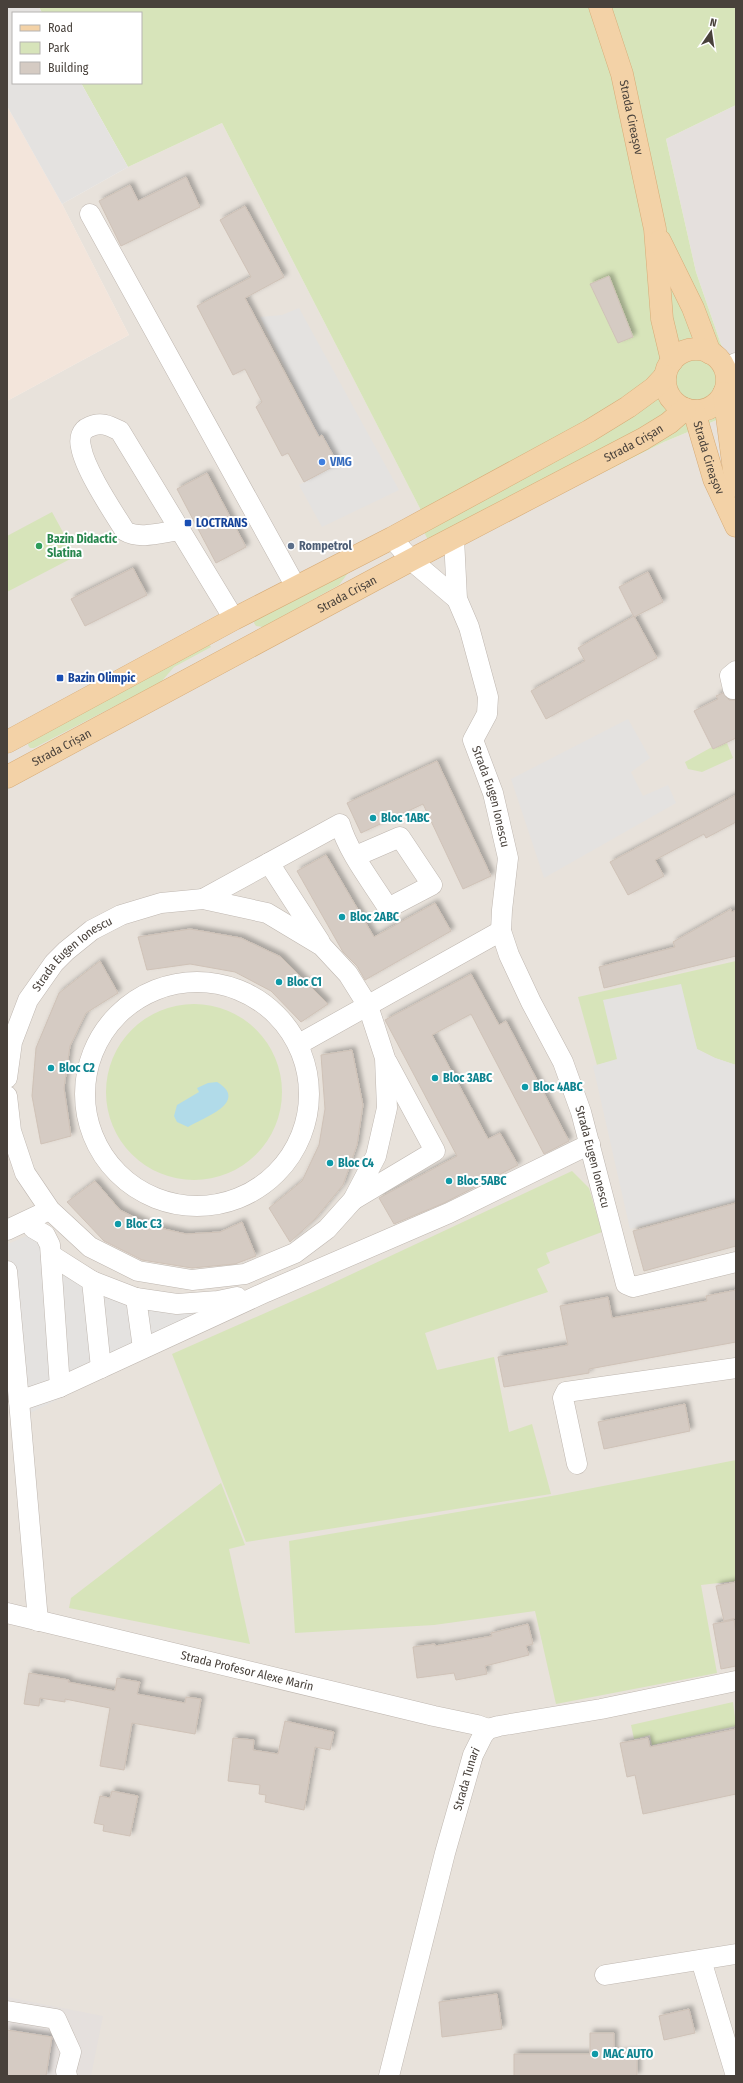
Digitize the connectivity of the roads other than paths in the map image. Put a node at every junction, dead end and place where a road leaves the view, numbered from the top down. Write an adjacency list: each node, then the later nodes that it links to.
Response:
1 (600, 7): 3 (main road, Strada Cireașov)
2 (90, 214): 15 (street)
3 (655, 229): 4 (main road, Strada Cireașov); 6 (main road, Strada Cireașov)
4 (710, 353): 5 (main road); 6 (main road)
5 (730, 366): 7 (main road)
6 (668, 368): 8 (main road); 12 (main road)
7 (724, 393): 8 (main road); 9 (main road, Strada Cireașov)
8 (689, 410): 10 (main road, Strada Cireașov); 13 (main road, Strada Crișan)
9 (736, 486)
10 (736, 526)
11 (180, 530): 11 (street); 17 (street)
12 (392, 538): 14 (street, Strada Eugen Ionescu); 15 (main road)
13 (454, 538): 14 (main road, Strada Crișan); 16 (street, Strada Eugen Ionescu)
14 (411, 560): 16 (street, Strada Eugen Ionescu); 19 (main road, Strada Crișan)
15 (296, 587): 17 (main road)
16 (457, 599): 23 (street, Strada Eugen Ionescu)
17 (234, 619): 18 (main road)
18 (7, 742)
19 (7, 777)
20 (356, 856): 21 (street, Strada Eugen Ionescu)
21 (269, 863): 22 (street, Strada Eugen Ionescu); 24 (street)
22 (203, 899): 24 (street, Strada Eugen Ionescu); 28 (street, Strada Eugen Ionescu)
23 (501, 931): 25 (street); 30 (street, Strada Eugen Ionescu)
24 (322, 946): 25 (street, Strada Eugen Ionescu)
25 (368, 1006): 26 (street); 27 (street, Strada Eugen Ionescu)
26 (299, 1044): 26 (street)
27 (385, 1058): 31 (street, Strada Eugen Ionescu); 31 (street)
28 (7, 1078)
29 (7, 1096): 32 (street, Strada Eugen Ionescu)
30 (590, 1144): 37 (street, Strada Eugen Ionescu); 40 (street)
31 (353, 1200): 32 (street, Strada Eugen Ionescu)
32 (50, 1210): 33 (street)
33 (32, 1223): 34 (street); 35 (street); 36 (street)
34 (7, 1230)
35 (7, 1240)
36 (51, 1255): 39 (street); 45 (street)
37 (736, 1262)
38 (7, 1271): 46 (street)
39 (92, 1281): 41 (street); 43 (street)
40 (266, 1292): 41 (street); 42 (street)
41 (136, 1298): 42 (street)
42 (143, 1348): 43 (street)
43 (101, 1368): 45 (street)
44 (736, 1368): 47 (street)
45 (60, 1387): 46 (street)
46 (19, 1401): 49 (street)
47 (578, 1464)
48 (7, 1613): 49 (street, Strada Profesor Alexe Marin)
49 (38, 1620): 51 (street, Strada Profesor Alexe Marin)
50 (736, 1681): 51 (street)
51 (488, 1729): 57 (street, Strada Tunari)
52 (736, 1954): 53 (street)
53 (701, 1960): 54 (street); 58 (street)
54 (605, 1975)
55 (7, 2011): 56 (street)
56 (68, 2076)
57 (389, 2076)
58 (736, 2076)

